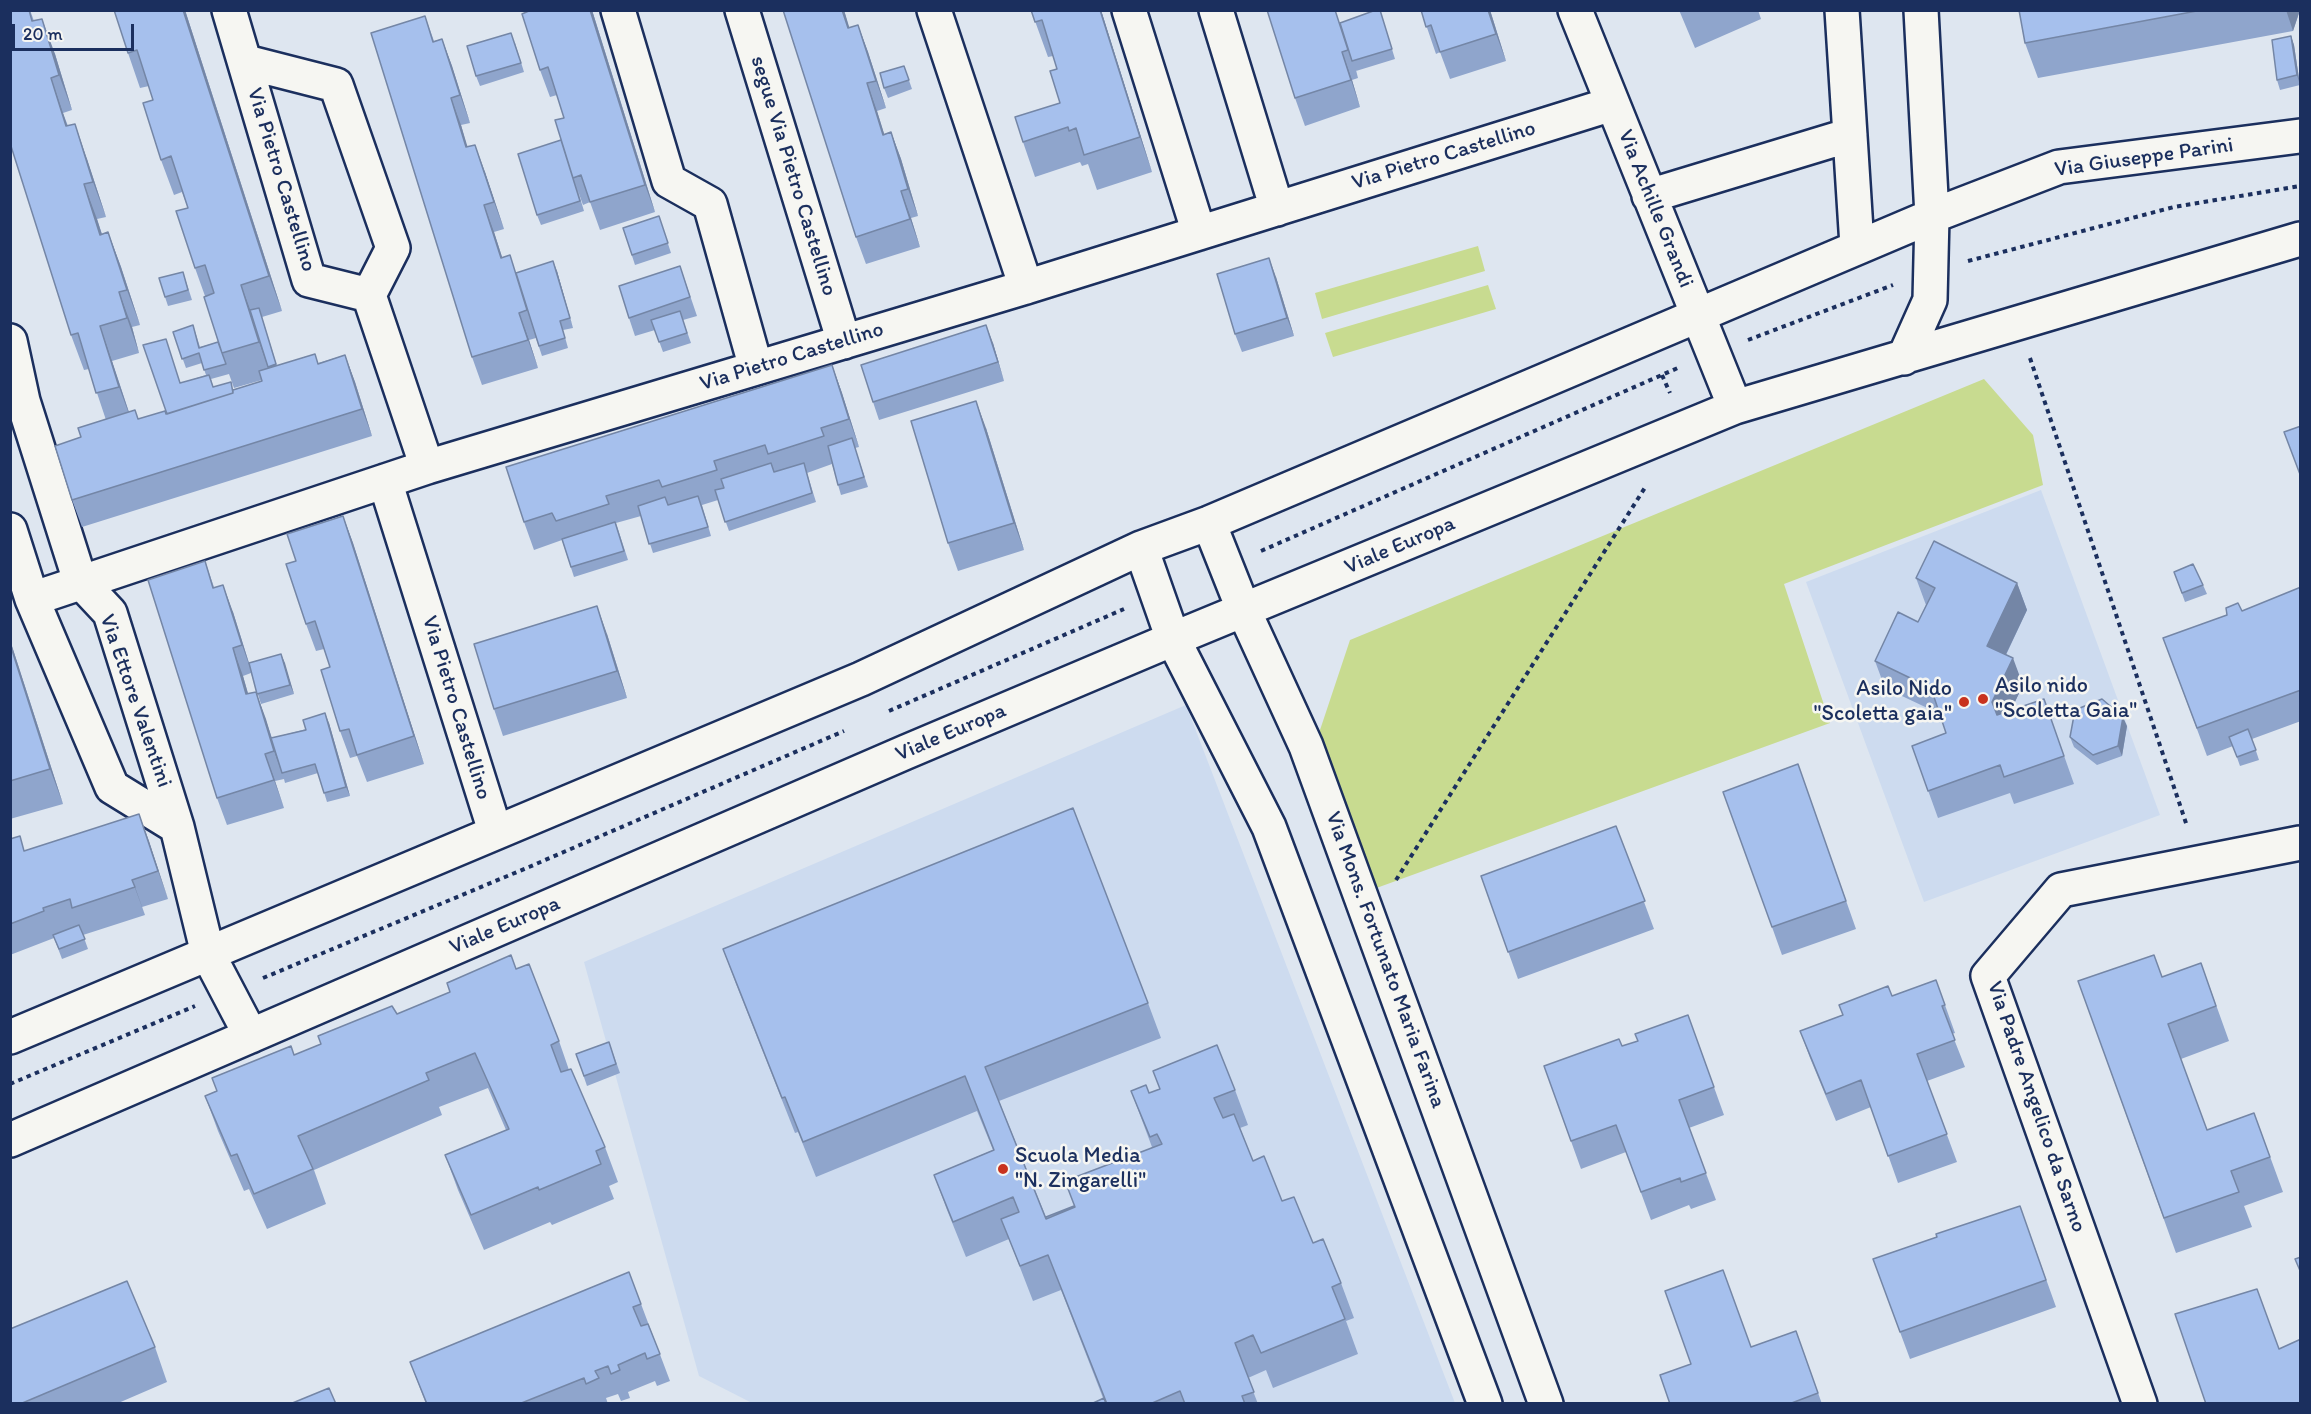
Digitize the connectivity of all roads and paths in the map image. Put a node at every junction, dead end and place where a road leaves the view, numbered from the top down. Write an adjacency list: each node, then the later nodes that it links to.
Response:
1 (229, 10): 10 (street, Via Pietro Castellino)
2 (618, 10): 28 (street)
3 (742, 10): 26 (street, segue Via Pietro Castellino)
4 (933, 10): 20 (street)
5 (1128, 10): 17 (street)
6 (1216, 10): 15 (street)
7 (1575, 10): 11 (street, Via Achille Grandi)
8 (1842, 10): 12 (street)
9 (1921, 10): 16 (street)
10 (246, 62): 21 (street, Via Pietro Castellino); 21 (street, Via Pietro Castellino)
11 (1612, 104): 14 (street, Via Achille Grandi); 15 (street, Via Pietro Castellino)
12 (1850, 135): 14 (street); 19 (street)
13 (2301, 136): 16 (street, Via Giuseppe Parini)
14 (1649, 196): 22 (street, Via Achille Grandi)
15 (1277, 209): 17 (street, Via Pietro Castellino)
16 (1932, 216): 19 (street, Via Giuseppe Parini); 27 (street)
17 (1199, 233): 20 (street, Via Pietro Castellino)
18 (2301, 239): 23 (street)
19 (1857, 246): 22 (street)
20 (1026, 287): 26 (street, Via Pietro Castellino)
21 (369, 295): 31 (street)
22 (1700, 316): 24 (street); 29 (street, Via Achille Grandi)
23 (2019, 324): 27 (street); 44 (path)
24 (1648, 338): 30 (path); 34 (street)
25 (10, 341): 37 (street, Via Ettore Valentini)
26 (844, 342): 28 (street, Via Pietro Castellino)
27 (1904, 358): 29 (street, Viale Europa)
28 (756, 368): 31 (street, Via Pietro Castellino)
29 (1735, 407): 30 (street, Viale Europa)
30 (1683, 428): 39 (street, Viale Europa)
31 (427, 467): 33 (street, Via Pietro Castellino)
32 (1651, 478): 45 (path)
33 (385, 481): 37 (street, Via Pietro Castellino); 42 (street, Via Pietro Castellino)
34 (1209, 523): 36 (street); 39 (street, Via Mons. Fortunato Maria Farina)
35 (10, 530): 38 (street, Via Ettore Valentini)
36 (1141, 548): 40 (street); 42 (street)
37 (80, 581): 38 (street, Via Pietro Castellino); 41 (street, Via Ettore Valentini)
38 (32, 599): 41 (street, Via Ettore Valentini)
39 (1244, 611): 40 (street, Viale Europa); 45 (street, Via Mons. Fortunato Maria Farina)
40 (1173, 639): 47 (street, Viale Europa); 50 (street)
41 (177, 827): 46 (street, Via Ettore Valentini)
42 (495, 831): 46 (street)
43 (2301, 843): 44 (street, Via Padre Angelico da Sarno)
44 (2204, 861): 52 (street, Via Padre Angelico da Sarno)
45 (1370, 921): 51 (street, Via Mons. Fortunato Maria Farina)
46 (208, 954): 47 (street, Via Ettore Valentini); 48 (street)
47 (251, 1036): 49 (street, Viale Europa)
48 (10, 1037)
49 (10, 1140)
50 (1485, 1404)
51 (1546, 1404)
52 (2140, 1404)

